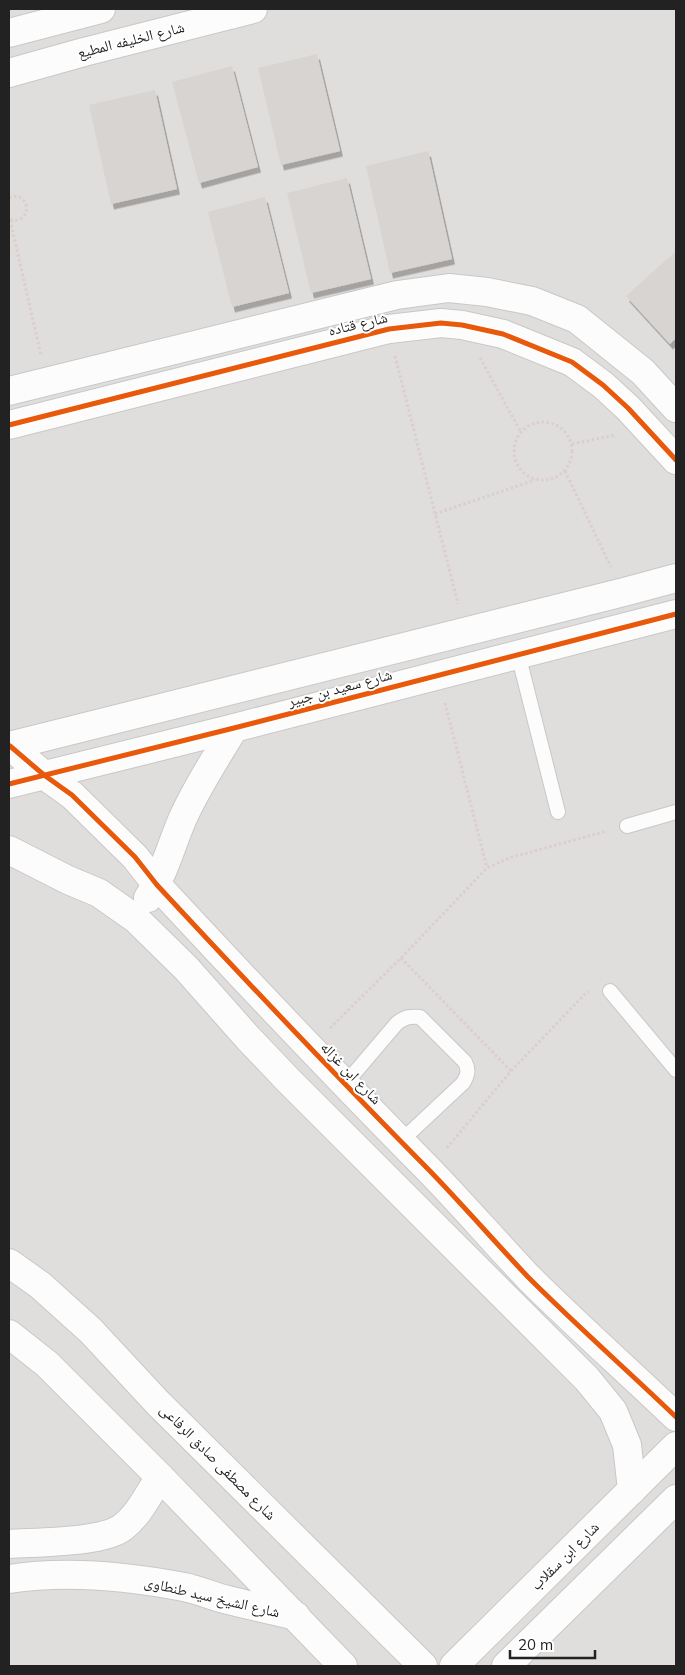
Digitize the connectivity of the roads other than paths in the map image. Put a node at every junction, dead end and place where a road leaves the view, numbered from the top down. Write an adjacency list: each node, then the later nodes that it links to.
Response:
1 (101, 9): 3 (street)
2 (253, 9): 4 (street, شارع الخليفه المطيع)
3 (9, 33)
4 (9, 74)
5 (9, 391): 6 (street, شارع قتاده)
6 (676, 408)
7 (9, 425): 8 (street, شارع قتاده)
8 (676, 460)
9 (676, 578): 13 (street, شارع سعيد بن جبير)
10 (676, 614): 11 (street, شارع سعيد بن جبير)
11 (518, 654): 12 (street, شارع سعيد بن جبير); 16 (lane)
12 (234, 728): 14 (street, شارع سعيد بن جبير); 20 (street)
13 (9, 746): 14 (street, شارع ابن غزاله)
14 (44, 774): 15 (street, شارع سعيد بن جبير); 20 (street, شارع ابن غزاله)
15 (9, 784)
16 (558, 812)
17 (676, 812): 18 (lane)
18 (627, 826)
19 (9, 850): 21 (street)
20 (157, 885): 21 (street); 24 (street, شارع ابن غزاله)
21 (136, 919): 31 (street)
22 (610, 991): 23 (lane)
23 (676, 1070)
24 (346, 1083): 25 (street, شارع ابن غزاله); 25 (lane)
25 (400, 1142): 28 (street, شارع ابن غزاله)
26 (9, 1263): 37 (street, شارع مصطفى صادق الرفاعى)
27 (9, 1334): 30 (street)
28 (676, 1417)
29 (676, 1446): 31 (street, شارع ابن سقلاب)
30 (160, 1477): 33 (street); 35 (street)
31 (632, 1490): 38 (street, شارع ابن سقلاب)
32 (676, 1500): 39 (street)
33 (9, 1544)
34 (9, 1579): 35 (street, شارع الشيخ سيد طنطاوى)
35 (296, 1616): 36 (street)
36 (343, 1666)
37 (424, 1666)
38 (454, 1666)
39 (506, 1666)

